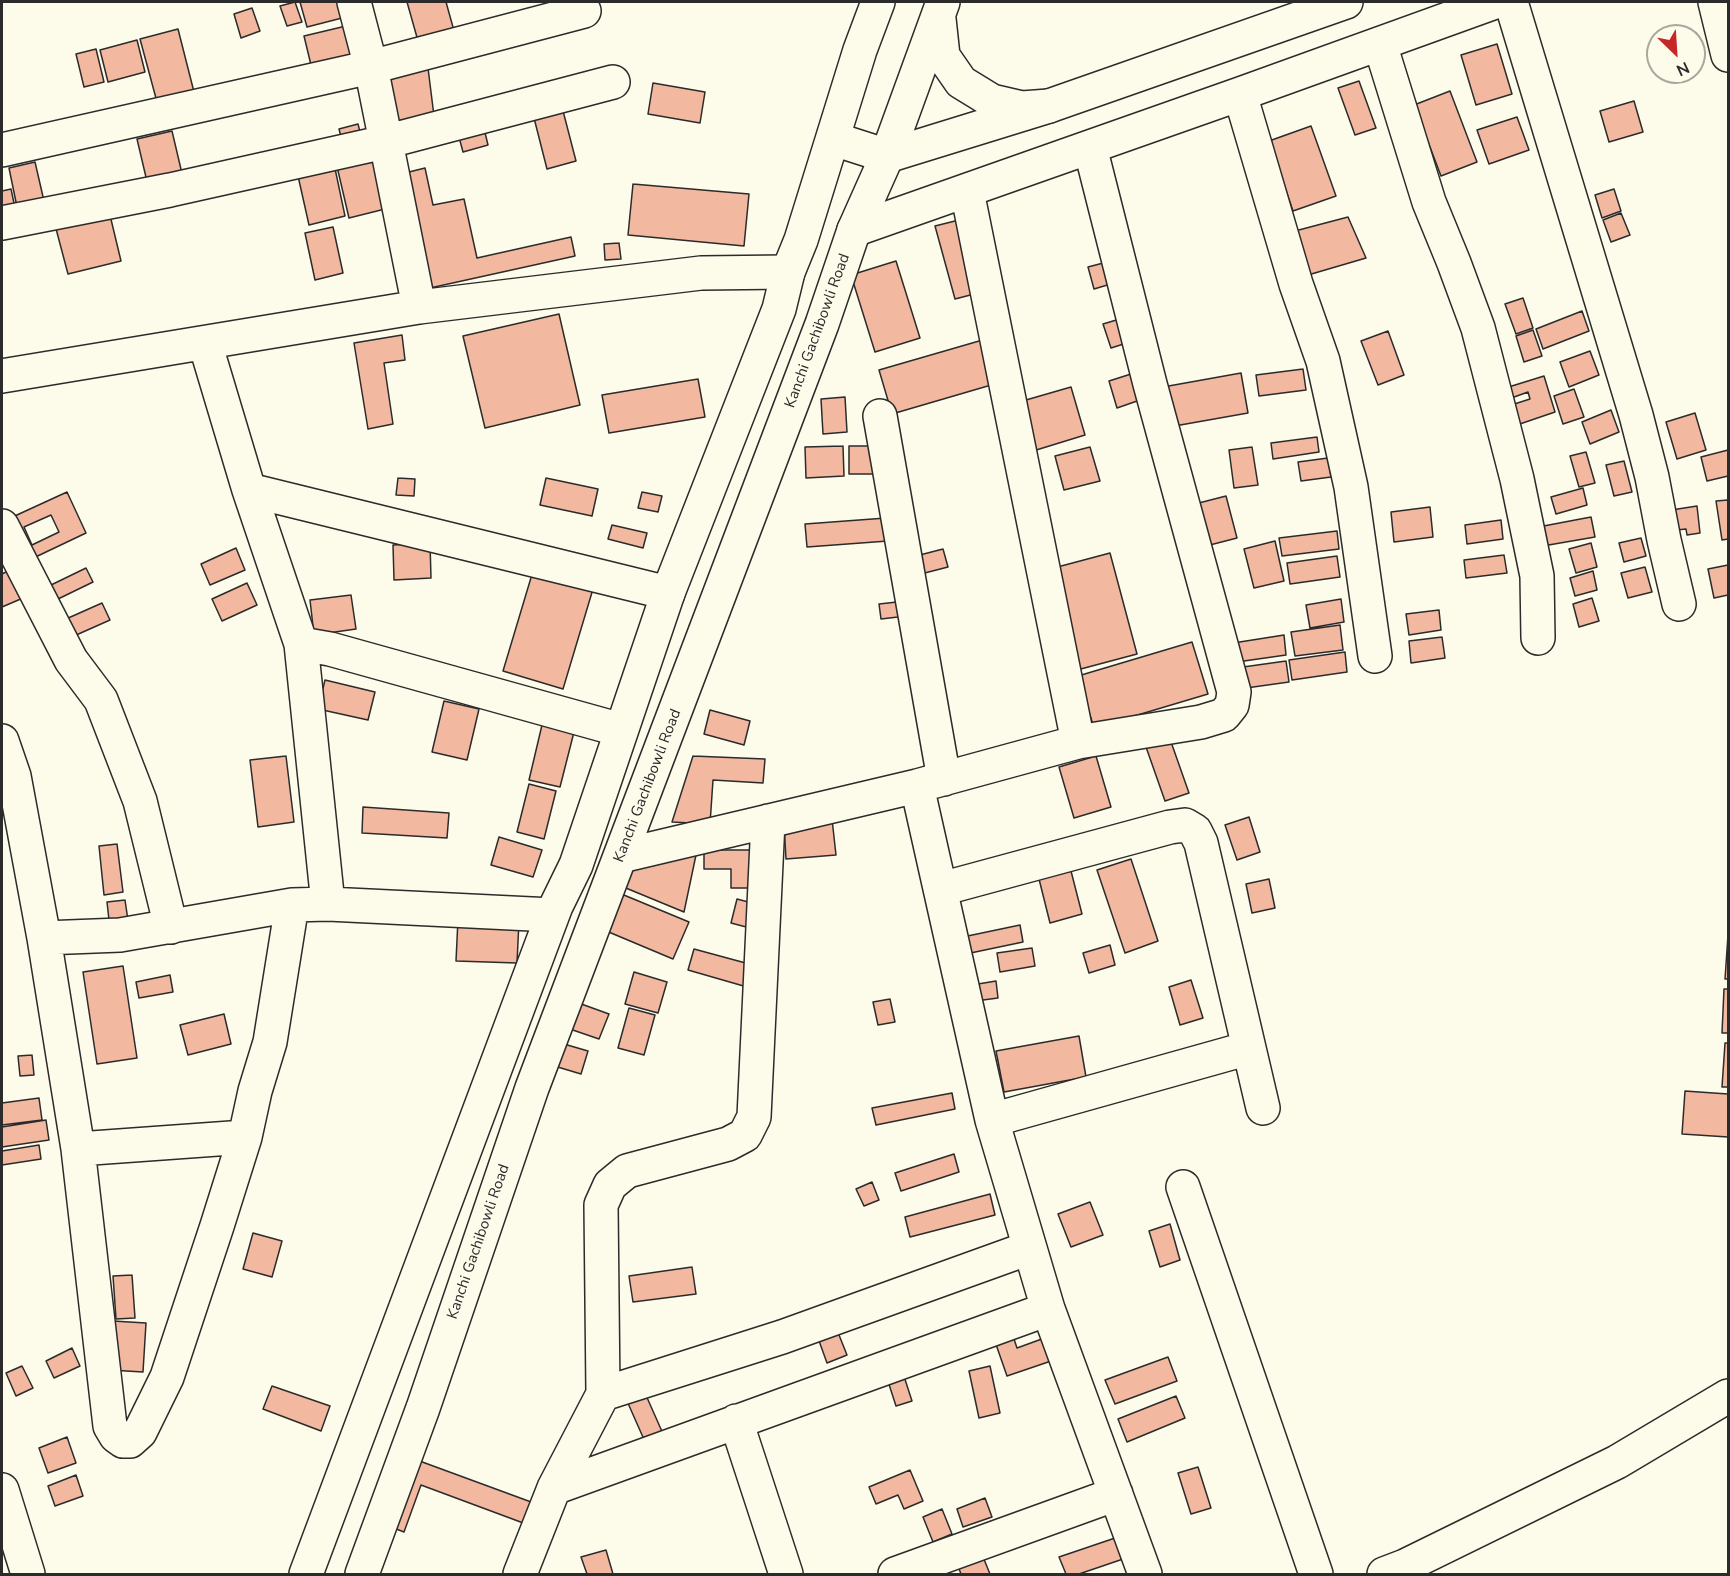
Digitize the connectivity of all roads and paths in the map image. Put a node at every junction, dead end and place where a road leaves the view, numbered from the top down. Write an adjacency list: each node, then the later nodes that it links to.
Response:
1 (354, 2): 11 (street)
2 (878, 2): 15 (street)
3 (1346, 2): 14 (street)
4 (1495, 2): 9 (street)
5 (1511, 2): 33 (street)
6 (1715, 2): 10 (street)
7 (940, 8): 14 (street); 19 (street, Kanchi Gachibowli Road)
8 (584, 11): 11 (street)
9 (1380, 44): 13 (street); 34 (street)
10 (1728, 55)
11 (371, 67): 16 (street); 18 (street)
12 (613, 82): 16 (street)
13 (1240, 94): 17 (street); 36 (street)
14 (1049, 106): 19 (street)
15 (834, 139): 19 (street); 23 (street)
16 (384, 142): 21 (street); 24 (street)
17 (1090, 147): 20 (street); 39 (street)
18 (2, 150)
19 (887, 156): 22 (street, Kanchi Gachibowli Road)
20 (967, 191): 22 (street); 39 (street)
21 (2, 222)
22 (854, 230): 26 (street, Kanchi Gachibowli Road)
23 (788, 272): 24 (street); 25 (street)
24 (419, 307): 27 (street)
25 (779, 309): 26 (street); 32 (street)
26 (822, 324): 42 (street, Kanchi Gachibowli Road)
27 (205, 343): 28 (street); 30 (street)
28 (2, 376)
29 (880, 416): 40 (street)
30 (249, 490): 32 (street); 35 (street)
31 (2, 526): 47 (street)
32 (668, 593): 37 (street)
33 (1679, 604)
34 (1538, 638)
35 (301, 644): 37 (street); 44 (street)
36 (1375, 656)
37 (621, 730): 46 (street)
38 (2, 741): 48 (street)
39 (1078, 742): 40 (street)
40 (930, 783): 41 (street); 43 (street)
41 (768, 821): 42 (street); 57 (street)
42 (621, 856): 65 (street, Kanchi Gachibowli Road)
43 (941, 889): 49 (street); 51 (street)
44 (328, 904): 45 (street); 46 (street)
45 (292, 905): 47 (street); 52 (street)
46 (552, 915): 64 (street)
47 (171, 927): 48 (street)
48 (44, 938): 53 (street)
49 (1250, 1048): 50 (street); 51 (street)
50 (1263, 1108)
51 (992, 1120): 55 (street)
52 (244, 1137): 53 (street); 53 (street)
53 (78, 1149)
54 (1183, 1187): 70 (street)
55 (1029, 1248): 56 (street); 57 (street)
56 (1048, 1309): 59 (street); 62 (street)
57 (603, 1394): 60 (street)
58 (1728, 1396): 71 (street)
59 (736, 1421): 60 (street); 67 (street)
60 (554, 1488): 66 (street)
61 (2, 1490): 63 (street)
62 (1116, 1494): 68 (street); 69 (street)
63 (28, 1575)
64 (306, 1575)
65 (362, 1575)
66 (520, 1575)
67 (786, 1575)
68 (896, 1575)
69 (1145, 1575)
70 (1316, 1575)
71 (1384, 1575)

